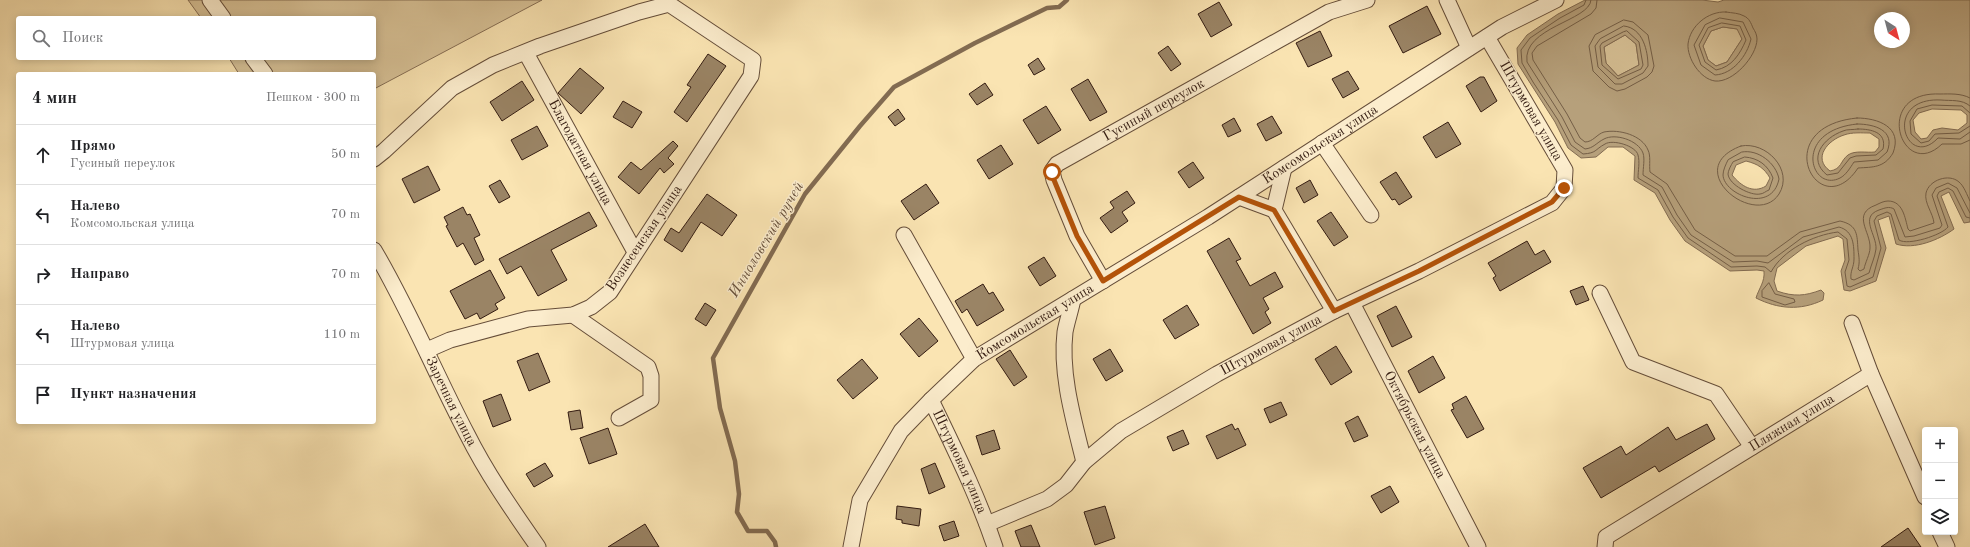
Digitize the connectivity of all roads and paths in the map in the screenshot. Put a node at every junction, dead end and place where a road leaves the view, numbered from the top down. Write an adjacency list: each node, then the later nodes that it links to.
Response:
1 (210, 0): 5 (street)
2 (1367, 0): 20 (street, Гусиный переулок)
3 (1447, 0): 7 (street)
4 (1556, 0): 6 (street, Комсомольская улица)
5 (222, 16)
6 (1487, 37): 7 (street, Комсомольская улица); 23 (street, Штурмовая улица)
7 (1469, 48): 11 (street, Комсомольская улица)
8 (526, 53): 12 (street); 18 (street, Благодатная улица); 18 (street, Вознесенская улица)
9 (256, 60): 10 (street)
10 (264, 72)
11 (1322, 143): 13 (street, Комсомольская улица); 16 (street)
12 (376, 157)
13 (1284, 168): 14 (street, Комсомольская улица); 15 (street)
14 (1239, 197): 15 (street); 20 (street, Комсомольская улица)
15 (1274, 210): 24 (street)
16 (1372, 215)
17 (904, 234): 28 (street)
18 (635, 252): 25 (street, Вознесенская улица)
19 (376, 254): 27 (street, Заречная улица)
20 (1103, 281): 22 (street, Комсомольская улица)
21 (1600, 293): 32 (street)
22 (1073, 299): 28 (street, Комсомольская улица); 33 (street)
23 (1352, 303): 24 (street, Штурмовая улица); 40 (street, Октябрьская улица)
24 (1334, 311): 33 (street, Штурмовая улица)
25 (573, 315): 27 (street, Вознесенская улица); 31 (street)
26 (1852, 323): 29 (street)
27 (427, 350): 37 (street, Заречная улица)
28 (974, 359): 30 (street, Комсомольская улица)
29 (1871, 374): 32 (street, Пляжная улица); 34 (street)
30 (931, 400): 35 (street, Штурмовая улица); 38 (street, Комсомольская улица)
31 (619, 418)
32 (1752, 447): 41 (street, Пляжная улица)
33 (1084, 462): 35 (street, Штурмовая улица)
34 (1922, 490)
35 (987, 524): 39 (street, Штурмовая улица)
36 (1941, 535): 42 (street)
37 (538, 547)
38 (851, 547)
39 (995, 547)
40 (1478, 547)
41 (1605, 547)
42 (1947, 547)

